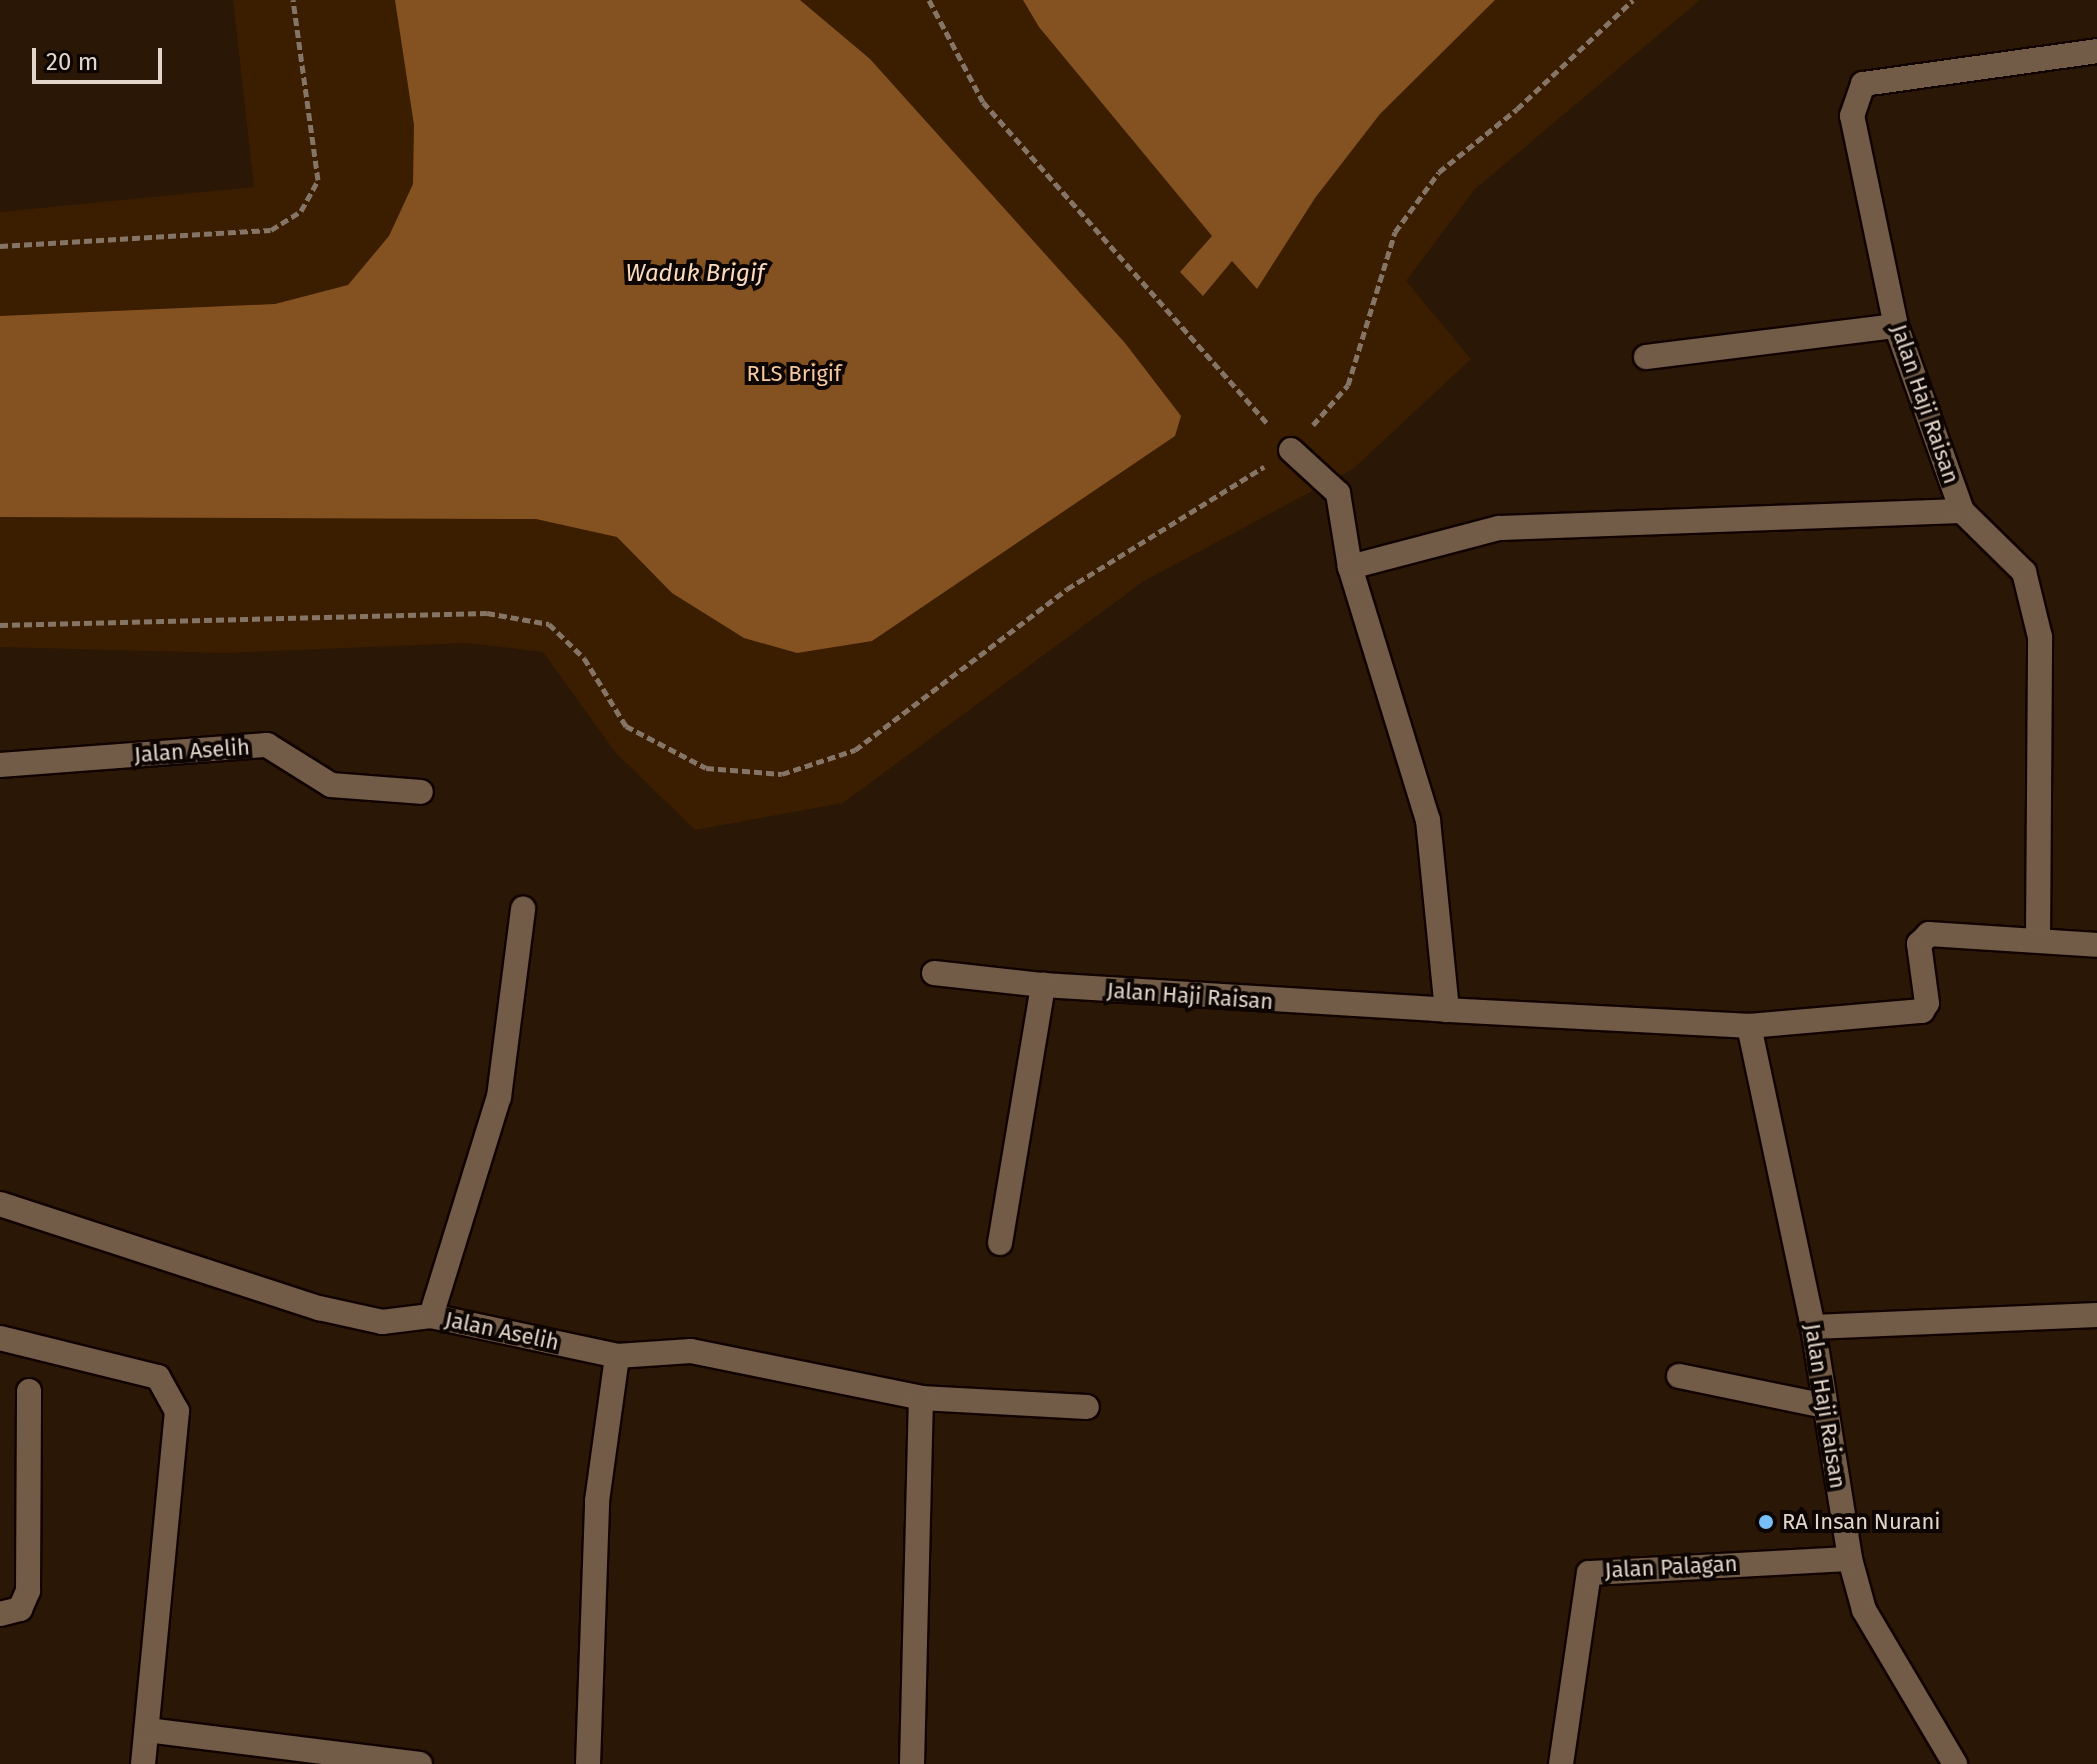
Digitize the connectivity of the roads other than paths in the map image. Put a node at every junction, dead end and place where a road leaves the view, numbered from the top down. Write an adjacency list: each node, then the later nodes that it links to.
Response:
1 (2097, 51): 2 (street, Jalan Haji Raisan)
2 (1896, 326): 3 (street); 5 (street, Jalan Haji Raisan)
3 (1646, 357)
4 (1291, 450): 6 (street)
5 (1962, 511): 6 (street); 10 (street, Jalan Haji Raisan)
6 (1350, 567): 14 (street)
7 (0, 765): 8 (street, Jalan Aselih)
8 (421, 792)
9 (523, 909): 19 (street)
10 (2038, 939): 11 (street, Jalan Haji Raisan); 15 (street, Jalan Haji Raisan)
11 (2097, 945)
12 (934, 973): 13 (street, Jalan Haji Raisan)
13 (1043, 985): 14 (street, Jalan Haji Raisan); 17 (street)
14 (1447, 1010): 15 (street, Jalan Haji Raisan)
15 (1749, 1026): 20 (street, Jalan Haji Raisan)
16 (0, 1204): 19 (street, Jalan Aselih)
17 (1000, 1243)
18 (2097, 1315): 20 (street)
19 (431, 1316): 22 (street, Jalan Aselih)
20 (1813, 1327): 26 (street, Jalan Haji Raisan)
21 (0, 1338): 30 (street)
22 (617, 1356): 25 (street, Jalan Aselih); 33 (street)
23 (1679, 1376): 26 (street)
24 (29, 1391): 29 (street)
25 (921, 1398): 27 (street, Jalan Aselih); 34 (street)
26 (1825, 1406): 28 (street, Jalan Haji Raisan)
27 (1087, 1407)
28 (1850, 1559): 35 (street, Jalan Palagan); 36 (street, Jalan Haji Raisan)
29 (0, 1614)
30 (147, 1730): 31 (street); 32 (street)
31 (143, 1764)
32 (420, 1764)
33 (588, 1764)
34 (912, 1764)
35 (1561, 1764)
36 (1955, 1764)

